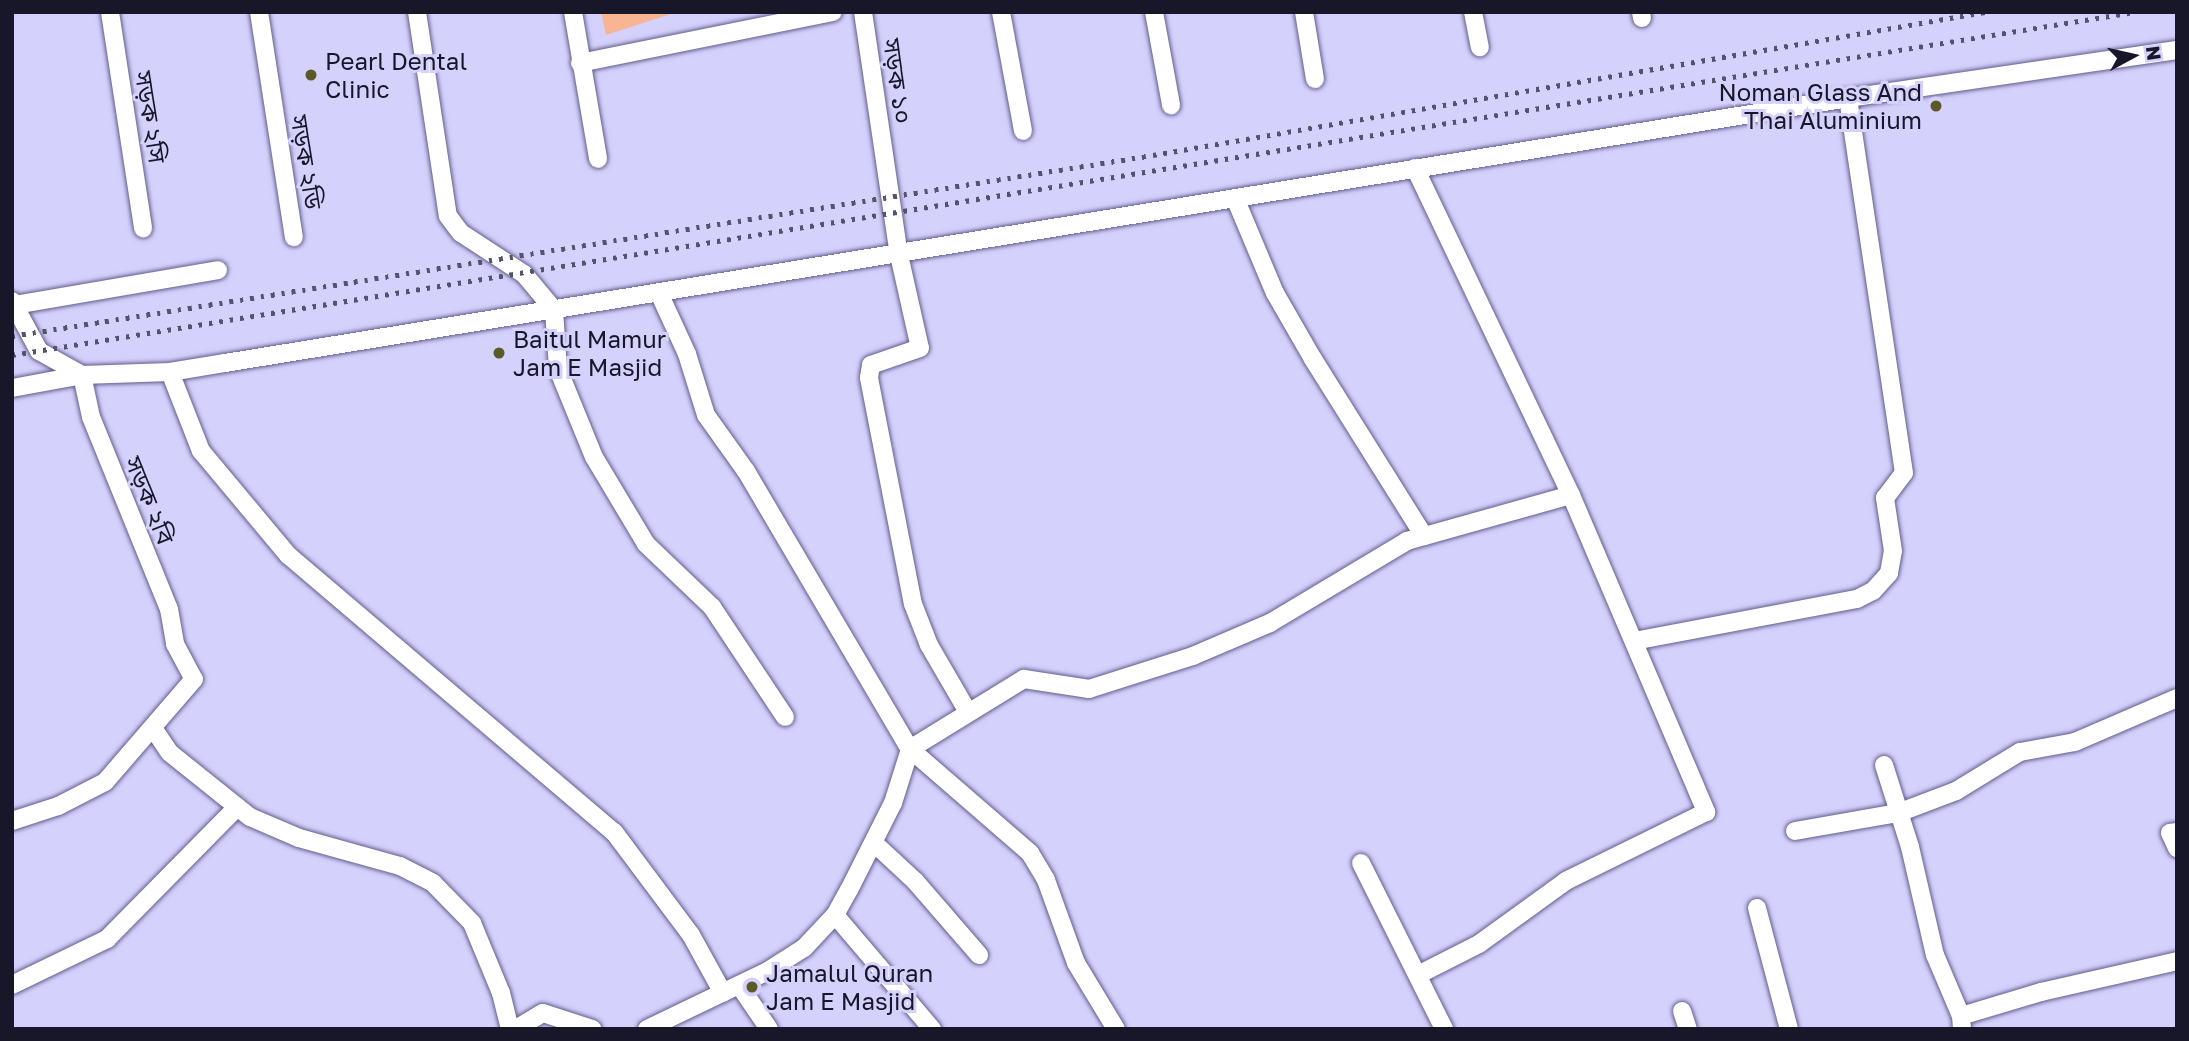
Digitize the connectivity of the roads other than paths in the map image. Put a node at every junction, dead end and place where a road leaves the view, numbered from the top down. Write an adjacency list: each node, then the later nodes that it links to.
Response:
1 (110, 12): 21 (street, সড়ক ২সি)
2 (259, 12): 22 (street, সড়ক ২ডি)
3 (417, 12): 27 (street)
4 (573, 12): 13 (street)
5 (833, 12): 13 (street)
6 (863, 12): 23 (street, সড়ক ১০)
7 (1001, 12): 17 (street)
8 (1154, 12): 16 (street)
9 (1304, 12): 14 (street)
10 (1473, 12): 11 (street)
11 (1480, 47)
12 (2177, 50): 15 (street)
13 (580, 62): 18 (street)
14 (1315, 79)
15 (1848, 98): 19 (street); 33 (street)
16 (1171, 105)
17 (1023, 131)
18 (598, 159)
19 (1415, 168): 20 (street); 31 (street)
20 (1235, 198): 23 (street); 32 (street)
21 (143, 228)
22 (294, 237)
23 (899, 255): 25 (street); 35 (street, সড়ক ১০)
24 (218, 270): 26 (street)
25 (659, 293): 27 (street); 38 (street)
26 (13, 303): 29 (street)
27 (554, 310): 28 (street); 36 (street)
28 (170, 372): 29 (street); 54 (street)
29 (82, 375): 30 (street); 37 (street, সড়ক ২বি)
30 (12, 388)
31 (1571, 495): 32 (street); 33 (street)
32 (1424, 536): 35 (street)
33 (1634, 641): 52 (street)
34 (2177, 698): 41 (street)
35 (968, 712): 38 (street)
36 (785, 717)
37 (153, 728): 40 (street); 42 (street)
38 (910, 748): 45 (street); 63 (street)
39 (1884, 765): 41 (street)
40 (237, 807): 53 (street); 57 (street)
41 (1898, 813): 43 (street); 56 (street)
42 (12, 821)
43 (1795, 831)
44 (2177, 832): 46 (street)
45 (874, 843): 49 (street); 50 (street)
46 (2177, 848)
47 (1361, 863): 52 (street)
48 (1756, 908): 66 (street)
49 (835, 915): 54 (street); 62 (street)
50 (979, 955)
51 (2177, 961): 56 (street)
52 (1418, 975): 64 (street)
53 (12, 985)
54 (731, 989): 60 (street); 61 (street)
55 (1682, 1011): 65 (street)
56 (1961, 1022)
57 (510, 1029)
58 (516, 1029): 59 (street)
59 (592, 1029)
60 (647, 1029)
61 (769, 1029)
62 (932, 1029)
63 (1116, 1029)
64 (1444, 1029)
65 (1688, 1029)
66 (1789, 1029)

